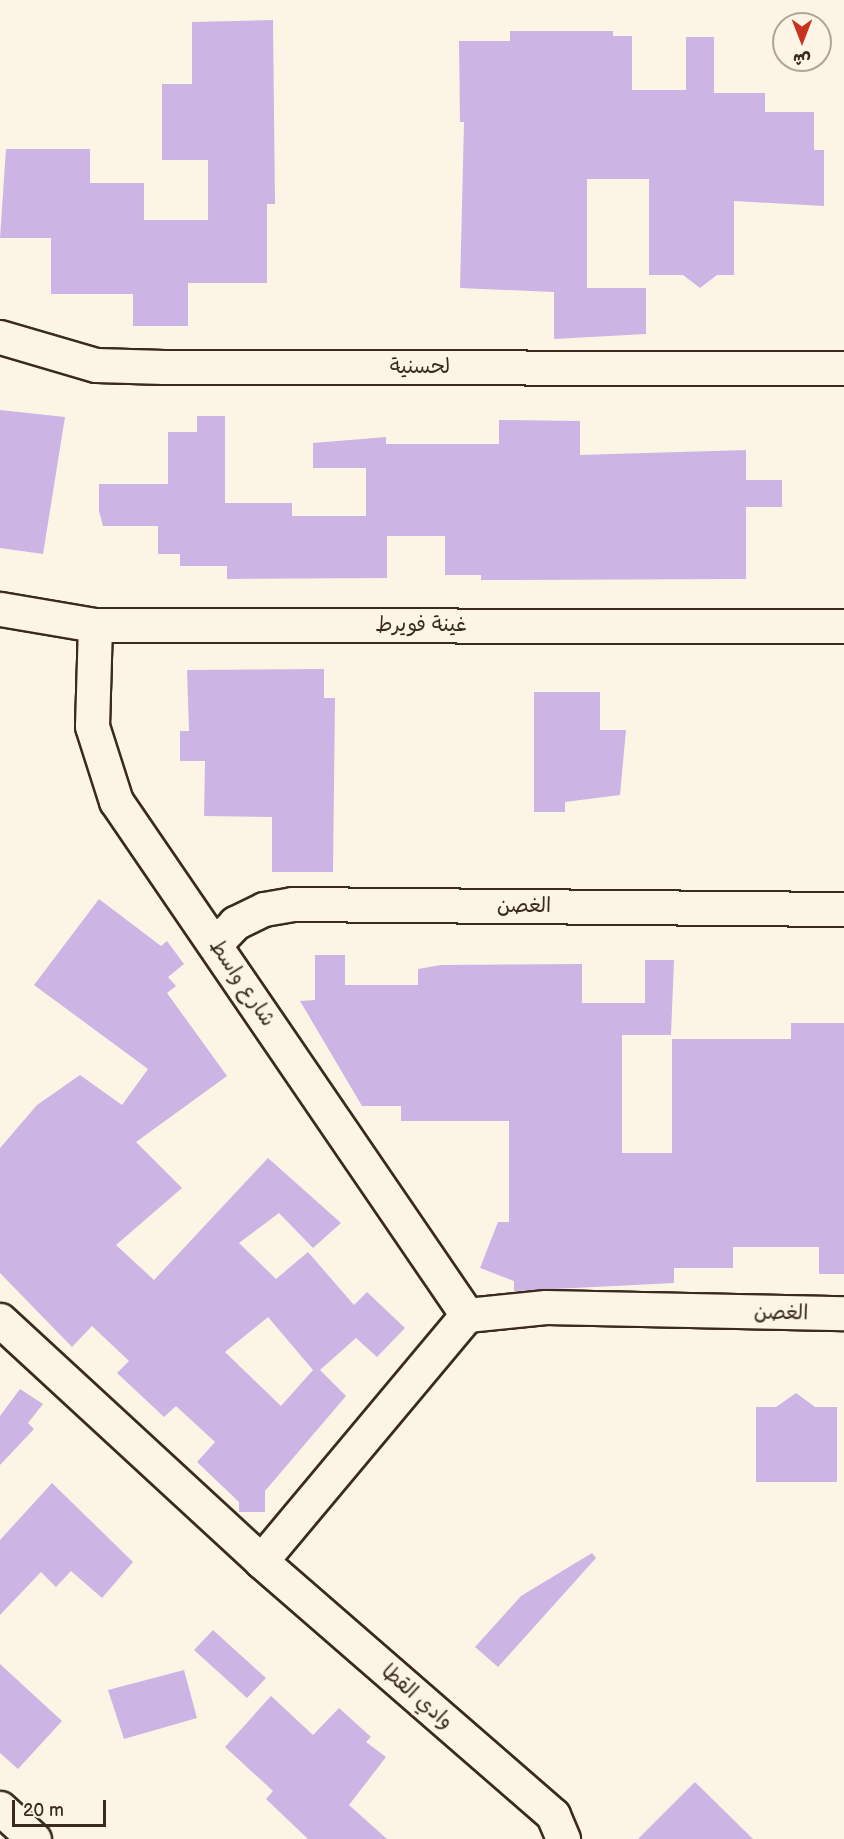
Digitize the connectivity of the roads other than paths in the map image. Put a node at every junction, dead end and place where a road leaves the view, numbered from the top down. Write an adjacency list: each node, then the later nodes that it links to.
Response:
1 (0, 337): 2 (street, لحسنية)
2 (844, 368)
3 (0, 609): 4 (street, غينة فويرط)
4 (95, 625): 5 (street, غينة فويرط); 7 (street, شارع واسط)
5 (844, 626)
6 (844, 909): 7 (street, الغصن)
7 (216, 943): 9 (street, شارع واسط)
8 (844, 1313): 9 (street, الغصن)
9 (467, 1315): 11 (street)
10 (0, 1320): 11 (street, وادي القطا)
11 (261, 1561): 14 (street, وادي القطا)
12 (0, 1808): 13 (street)
13 (29, 1837)
14 (563, 1839)

